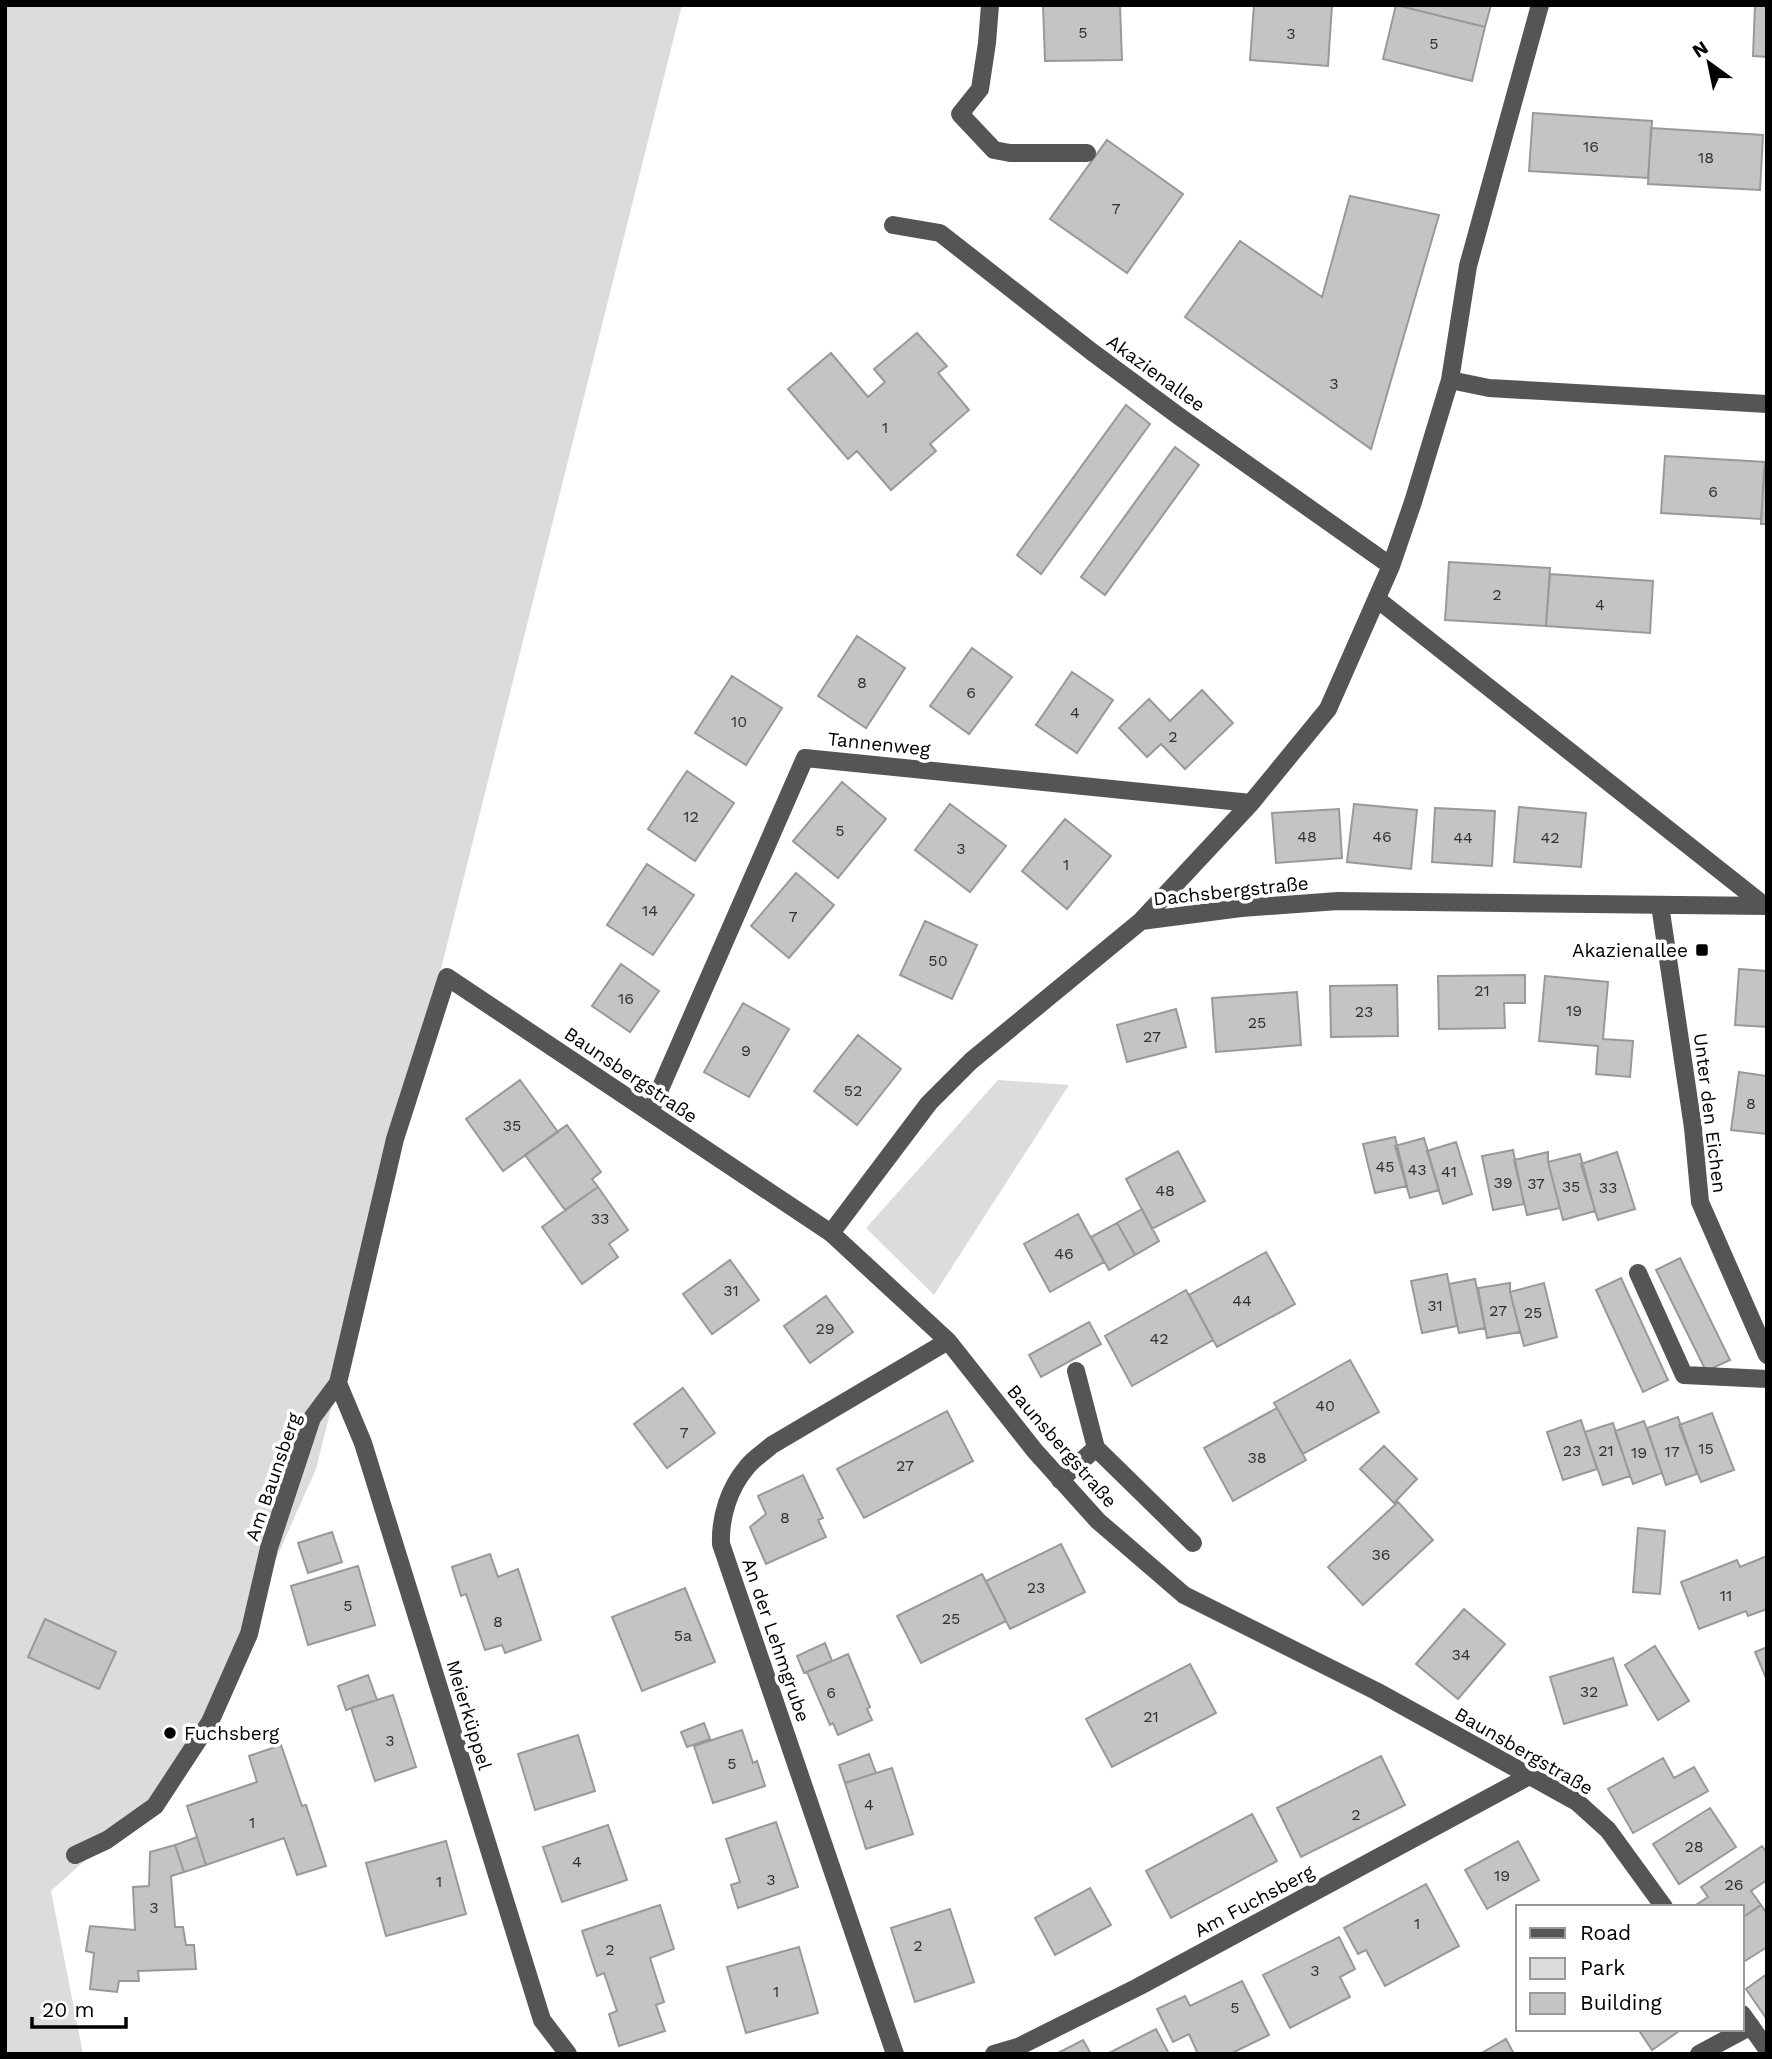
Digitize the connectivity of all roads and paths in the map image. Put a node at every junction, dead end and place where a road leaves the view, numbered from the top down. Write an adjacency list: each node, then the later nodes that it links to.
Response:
1 (990, 5): 3 (street)
2 (1540, 5): 5 (street)
3 (1087, 153)
4 (893, 225): 7 (street, Akazienallee)
5 (1450, 380): 6 (street); 7 (street)
6 (1767, 404)
7 (1391, 566): 8 (street)
8 (1377, 599): 9 (street); 11 (street)
9 (1251, 803): 12 (street); 14 (street, Tannenweg)
10 (1660, 905): 11 (street, Dachsbergstraße); 12 (street, Dachsbergstraße); 18 (street, Unter den Eichen)
11 (1766, 906)
12 (1141, 921): 15 (street, Dachsbergstraße)
13 (447, 977): 14 (street, Baunsbergstraße); 21 (street, Am Baunsberg)
14 (650, 1112): 15 (street, Baunsbergstraße)
15 (831, 1233): 17 (street, Baunsbergstraße)
16 (1638, 1273): 20 (street)
17 (948, 1341): 23 (street, Baunsbergstraße); 32 (street, An der Lehmgrube)
18 (1767, 1355)
19 (1076, 1371): 22 (street)
20 (1767, 1378)
21 (338, 1383): 26 (street, Am Baunsberg); 31 (street, Meierküppel)
22 (1096, 1447): 23 (street); 24 (street)
23 (1060, 1480): 25 (street, Baunsbergstraße)
24 (1193, 1543)
25 (1531, 1775): 27 (street, Baunsbergstraße); 33 (street, Am Fuchsberg)
26 (75, 1855)
27 (1663, 1905)
28 (1747, 2020): 30 (street)
29 (1731, 2031): 34 (street)
30 (1767, 2049)
31 (568, 2054)
32 (895, 2054)
33 (994, 2054)
34 (1699, 2054)

